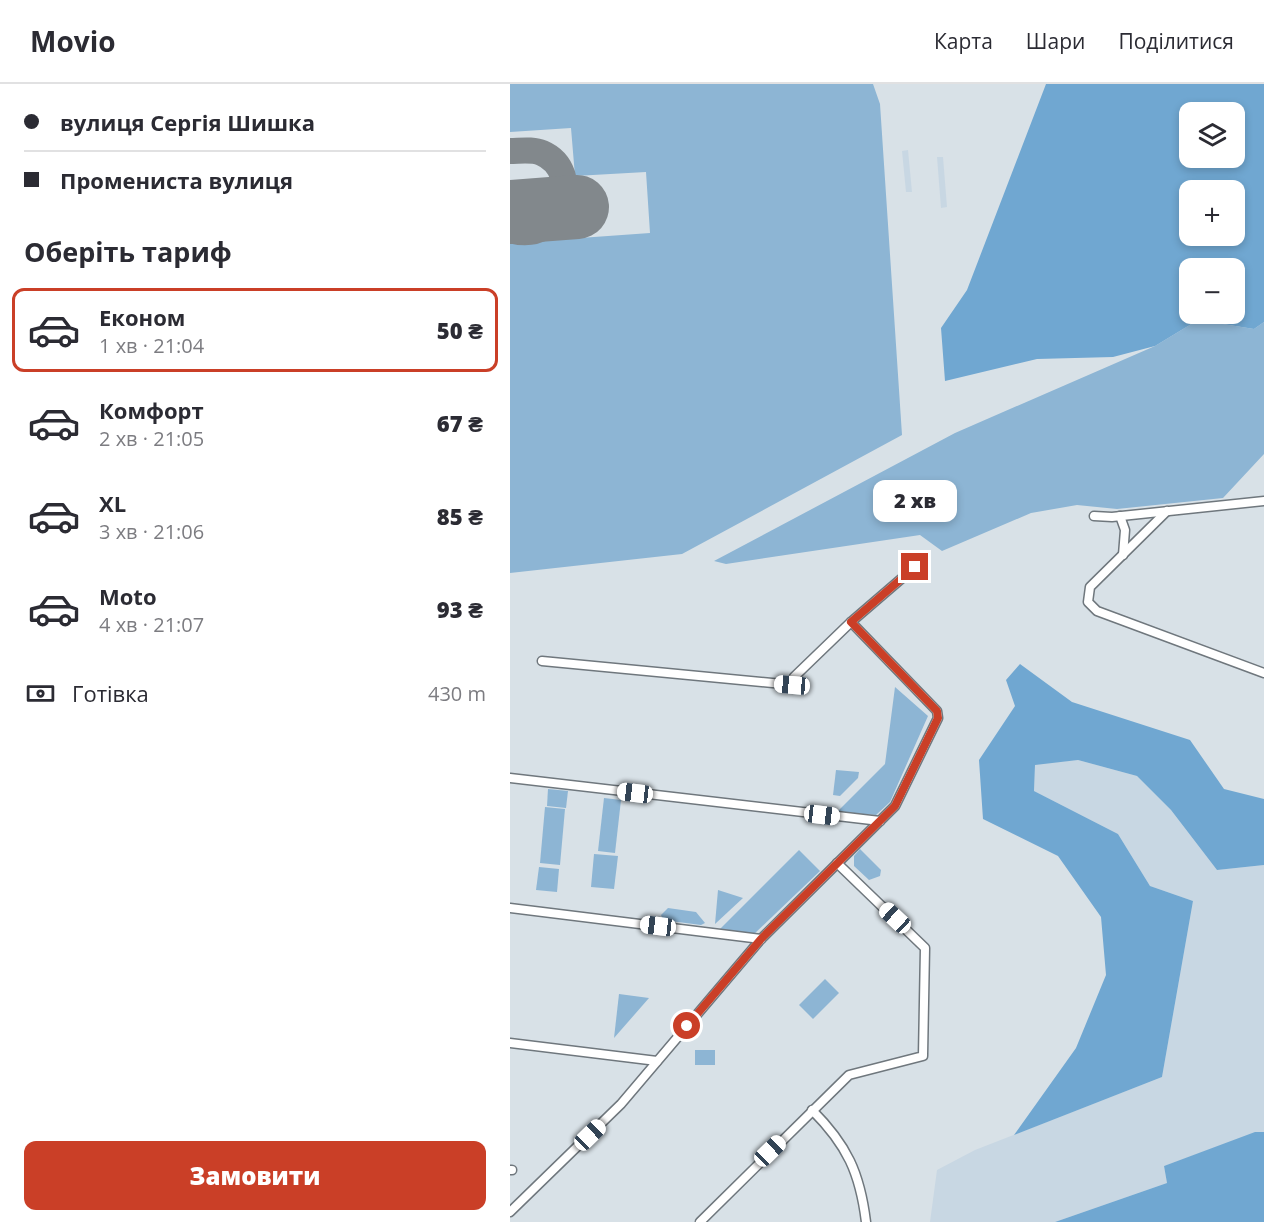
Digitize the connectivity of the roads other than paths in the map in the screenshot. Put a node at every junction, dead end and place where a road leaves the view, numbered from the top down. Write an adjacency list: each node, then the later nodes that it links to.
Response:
1 (1264, 501): 2 (street)
2 (1167, 511): 4 (street); 5 (street)
3 (1094, 516): 4 (street)
4 (1120, 516): 5 (street)
5 (1123, 555): 9 (street)
6 (915, 567): 7 (street)
7 (851, 622): 8 (street); 11 (street)
8 (542, 660)
9 (1264, 673)
10 (510, 778): 11 (street)
11 (880, 821): 12 (street)
12 (837, 863): 14 (street); 17 (street)
13 (510, 908): 14 (street)
14 (761, 939): 16 (street)
15 (510, 1043): 16 (street)
16 (657, 1061): 18 (street)
17 (812, 1110): 19 (street); 20 (street)
18 (510, 1212)
19 (700, 1222)
20 (866, 1222)

